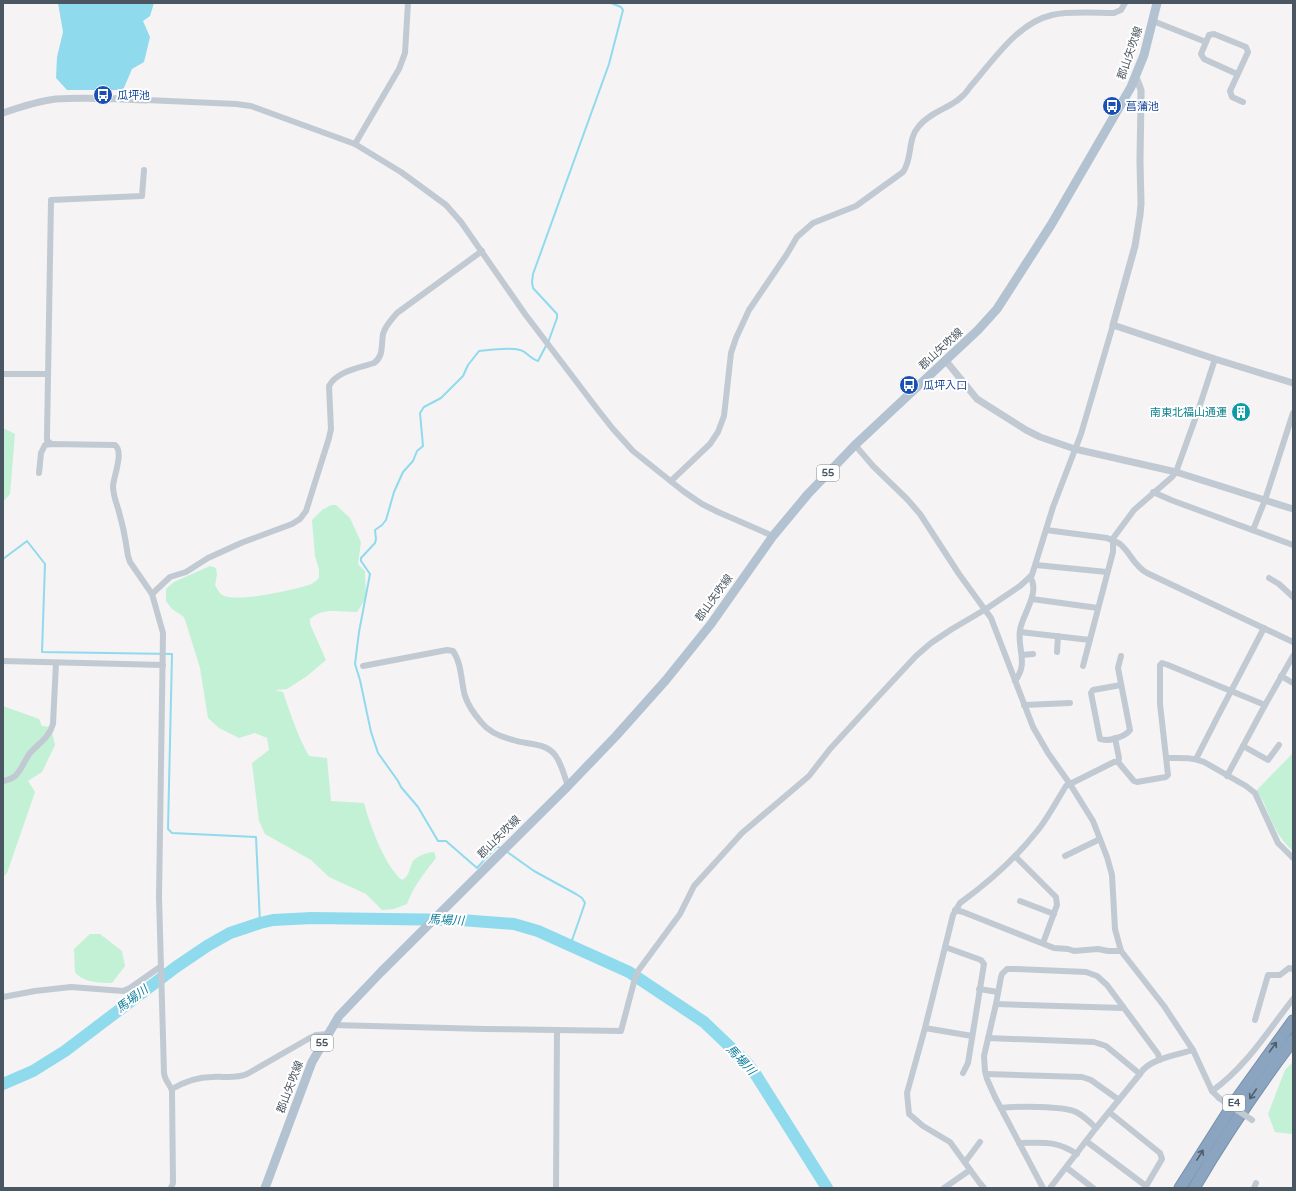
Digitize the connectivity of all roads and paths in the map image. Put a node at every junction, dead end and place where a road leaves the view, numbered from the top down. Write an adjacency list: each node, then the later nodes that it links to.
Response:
1 (408, 3): 11 (street)
2 (1125, 3): 26 (street)
3 (1157, 3): 4 (main road, 郡山矢吹線 / 55)
4 (1153, 20): 5 (street); 7 (main road, 郡山矢吹線 / 55)
5 (1206, 42): 6 (street); 6 (street)
6 (1237, 74): 9 (street)
7 (1136, 77): 14 (street); 16 (main road, 郡山矢吹線 / 55)
8 (146, 100): 10 (street); 11 (street)
9 (1243, 102)
10 (3, 113)
11 (355, 144): 13 (street)
12 (144, 170): 18 (street)
13 (482, 252): 26 (street); 39 (street)
14 (1113, 325): 15 (street); 23 (street)
15 (1214, 359): 19 (street); 24 (street)
16 (946, 361): 22 (main road, 郡山矢吹線 / 55); 23 (street)
17 (3, 374): 18 (street)
18 (48, 374): 21 (street)
19 (1293, 383)
20 (1293, 413): 28 (street)
21 (51, 444): 25 (street); 39 (street)
22 (855, 444): 32 (main road, 郡山矢吹線 / 55); 43 (street)
23 (1075, 450): 24 (street); 30 (street)
24 (1176, 472): 27 (street); 28 (street)
25 (39, 473)
26 (672, 481): 32 (street)
27 (1153, 492): 31 (street); 33 (street)
28 (1265, 500): 29 (street); 31 (street)
29 (1293, 509)
30 (1046, 530): 33 (street); 35 (street)
31 (1253, 530): 34 (street)
32 (774, 536): 76 (main road, 郡山矢吹線 / 55)
33 (1113, 540): 36 (street); 44 (street)
34 (1293, 545)
35 (1036, 565): 36 (street); 37 (street)
36 (1107, 572): 42 (street)
37 (1030, 577): 41 (street); 43 (street)
38 (1269, 578): 40 (street)
39 (152, 594): 56 (street)
40 (1293, 597)
41 (1032, 599): 42 (street); 45 (street)
42 (1098, 608): 47 (street)
43 (986, 609): 60 (street); 99 (street)
44 (1264, 628): 48 (street); 63 (street)
45 (1020, 632): 46 (street); 51 (street)
46 (1058, 636): 47 (street); 49 (street)
47 (1090, 640): 58 (street)
48 (1293, 642)
49 (1057, 652)
50 (1033, 654): 51 (street)
51 (1022, 656): 60 (street)
52 (1121, 656): 62 (street)
53 (1293, 656): 59 (street)
54 (3, 661): 55 (street)
55 (56, 663): 56 (street); 74 (street)
56 (163, 665): 87 (street)
57 (363, 666): 76 (street)
58 (1083, 666)
59 (1281, 676): 61 (street); 66 (street)
60 (1015, 681): 65 (street)
61 (1293, 683)
62 (1121, 684): 67 (street); 67 (street)
63 (1231, 691): 66 (street); 70 (street); 71 (street)
64 (1070, 703): 65 (street)
65 (1024, 705): 75 (street)
66 (1265, 705): 69 (street)
67 (1115, 738): 72 (street)
68 (1279, 745): 69 (street)
69 (1243, 746): 73 (street)
70 (1167, 758): 71 (street); 72 (street)
71 (1196, 759): 73 (street)
72 (1118, 762): 75 (street)
73 (1227, 776): 80 (street)
74 (3, 781)
75 (1070, 784): 77 (street); 78 (street)
76 (568, 786): 97 (main road, 郡山矢吹線 / 55)
77 (1100, 839): 79 (street); 86 (street)
78 (1015, 856): 82 (street); 83 (street)
79 (1064, 856)
80 (1293, 858)
81 (1020, 900): 83 (street)
82 (955, 910): 84 (street); 85 (street)
83 (1054, 914): 84 (street)
84 (1043, 944): 86 (street)
85 (945, 947): 89 (street); 98 (street)
86 (1121, 951): 104 (street)
87 (160, 969): 91 (street); 109 (street)
88 (1293, 969): 95 (street)
89 (979, 989): 90 (street); 101 (street)
90 (998, 992): 93 (street); 94 (street)
91 (3, 997)
92 (1293, 999): 110 (street)
93 (996, 1004): 94 (street); 102 (street)
94 (1123, 1008): 105 (street)
95 (1255, 1020)
96 (1293, 1021): 132 (highway, E4, one-way to 96)
97 (333, 1025): 99 (street); 100 (main road, 郡山矢吹線 / 55)
98 (925, 1028): 101 (street); 120 (street)
99 (557, 1030): 126 (street)
100 (328, 1034): 109 (street); 125 (main road, 郡山矢吹線 / 55)
101 (972, 1036): 106 (street)
102 (988, 1038): 107 (street); 108 (street)
103 (1293, 1040): 133 (highway, E4, one-way to 133)
104 (1193, 1050): 105 (street); 110 (street)
105 (1160, 1060): 108 (street)
106 (962, 1073)
107 (986, 1074): 111 (street); 112 (street)
108 (1140, 1074): 111 (street)
109 (172, 1089): 124 (street)
110 (1212, 1091): 114 (street, bridge)
111 (1119, 1100): 113 (street)
112 (1001, 1108): 115 (street); 118 (street)
113 (1109, 1112): 115 (street); 123 (street)
114 (1252, 1120)
115 (1096, 1128): 116 (street)
116 (1086, 1141): 119 (street); 123 (street)
117 (980, 1142): 120 (street)
118 (1019, 1143): 119 (street); 129 (street)
119 (1077, 1154): 121 (street)
120 (965, 1162): 122 (street)
121 (1067, 1168): 130 (street); 131 (street)
122 (970, 1170): 127 (street); 128 (street)
123 (1146, 1187)
124 (172, 1188)
125 (265, 1188)
126 (556, 1188)
127 (944, 1188)
128 (984, 1188)
129 (1043, 1188)
130 (1050, 1188)
131 (1093, 1188)
132 (1180, 1188)
133 (1194, 1188)

